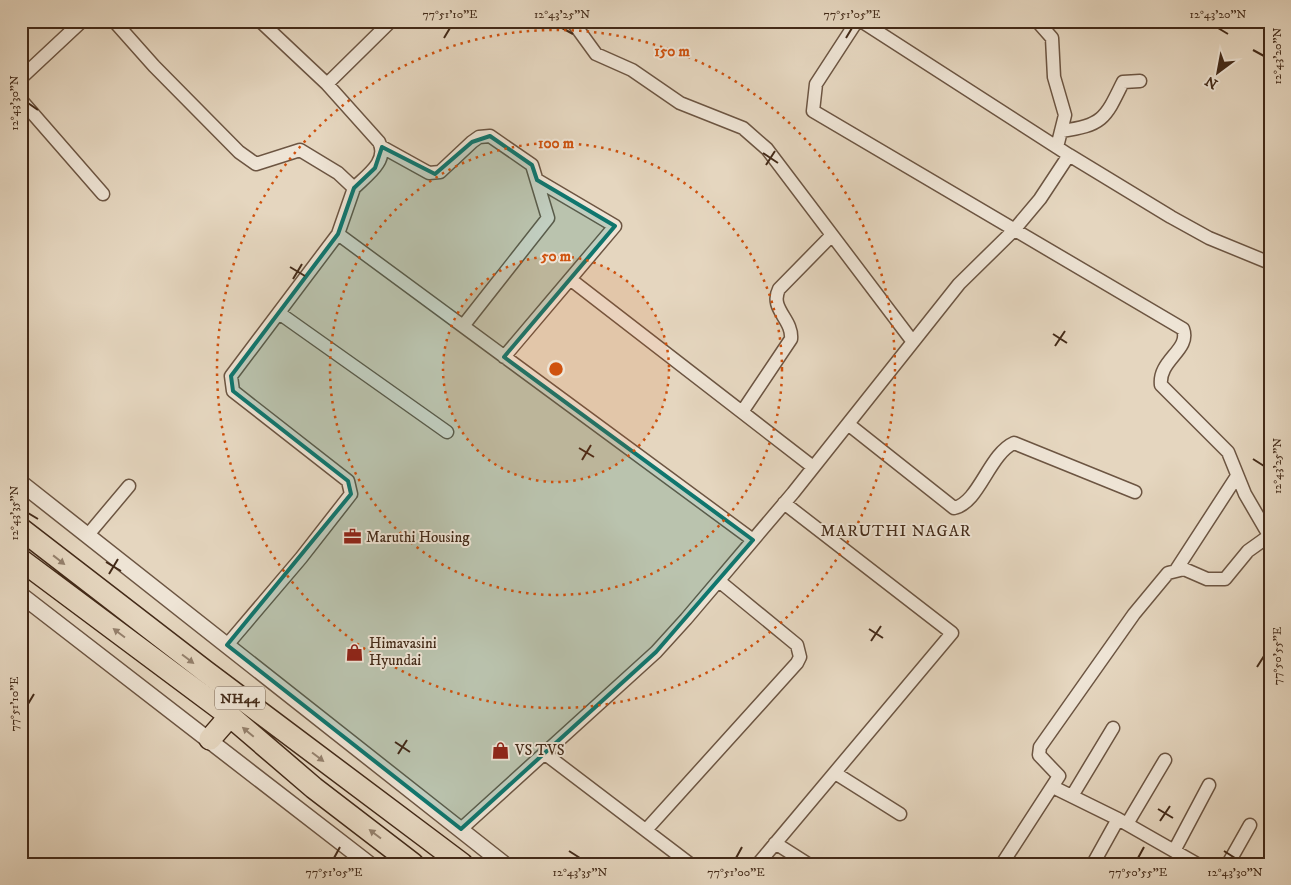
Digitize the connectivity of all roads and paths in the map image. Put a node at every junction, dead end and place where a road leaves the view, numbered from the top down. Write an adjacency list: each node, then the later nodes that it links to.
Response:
1 (82, 21): 8 (street)
2 (114, 21): 17 (street)
3 (260, 21): 10 (street)
4 (391, 21): 10 (street)
5 (572, 21): 21 (street)
6 (859, 21): 14 (street); 19 (street)
7 (1037, 21): 12 (street)
8 (21, 78)
9 (1140, 81): 12 (street)
10 (327, 84): 13 (street)
11 (21, 100): 18 (street)
12 (1061, 131): 14 (street)
13 (382, 147): 16 (street); 17 (street)
14 (1057, 147): 15 (street)
15 (1069, 155): 19 (street); 22 (street)
16 (537, 180): 23 (street); 25 (street)
17 (354, 188): 20 (street)
18 (104, 194)
19 (1014, 230): 26 (street); 32 (street)
20 (338, 234): 24 (street); 25 (street)
21 (832, 235): 26 (street); 28 (street)
22 (1270, 263)
23 (570, 279): 27 (street); 28 (street)
24 (279, 313): 30 (street); 45 (street)
25 (463, 326): 27 (street)
26 (913, 342): 29 (street)
27 (504, 357): 40 (street)
28 (742, 412): 31 (street)
29 (848, 424): 31 (street); 35 (street)
30 (448, 432)
31 (813, 467): 36 (street)
32 (1237, 476): 39 (street); 42 (street)
33 (21, 483): 38 (street)
34 (129, 486): 38 (street)
35 (1135, 492)
36 (784, 503): 40 (street); 51 (street)
37 (21, 529): 64 (highway, NH44, one-way to 64)
38 (87, 536): 45 (street)
39 (1269, 536): 42 (street)
40 (753, 540): 43 (street)
41 (21, 560): 46 (highway, NH44, one-way to 41)
42 (1176, 570): 53 (street)
43 (718, 581): 49 (street); 59 (street)
44 (21, 595): 48 (street)
45 (227, 645): 58 (street)
46 (230, 716): 48 (highway); 63 (highway, NH44, one-way to 46)
47 (1113, 728): 54 (street)
48 (210, 739): 62 (street)
49 (544, 753): 58 (street); 59 (street)
50 (1165, 760): 56 (street)
51 (835, 773): 55 (street); 60 (street)
52 (1209, 786): 61 (street)
53 (1053, 787): 54 (street); 69 (street)
54 (1072, 796): 56 (street)
55 (900, 814)
56 (1123, 822): 61 (street); 70 (street)
57 (1250, 825): 72 (street)
58 (460, 829): 65 (street)
59 (646, 830): 66 (street)
60 (775, 843): 67 (street); 68 (street)
61 (1174, 851): 71 (street)
62 (369, 864)
63 (413, 864)
64 (462, 864)
65 (504, 864)
66 (690, 864)
67 (758, 864)
68 (808, 864)
69 (1002, 864)
70 (1093, 864)
71 (1196, 864)
72 (1228, 864)

